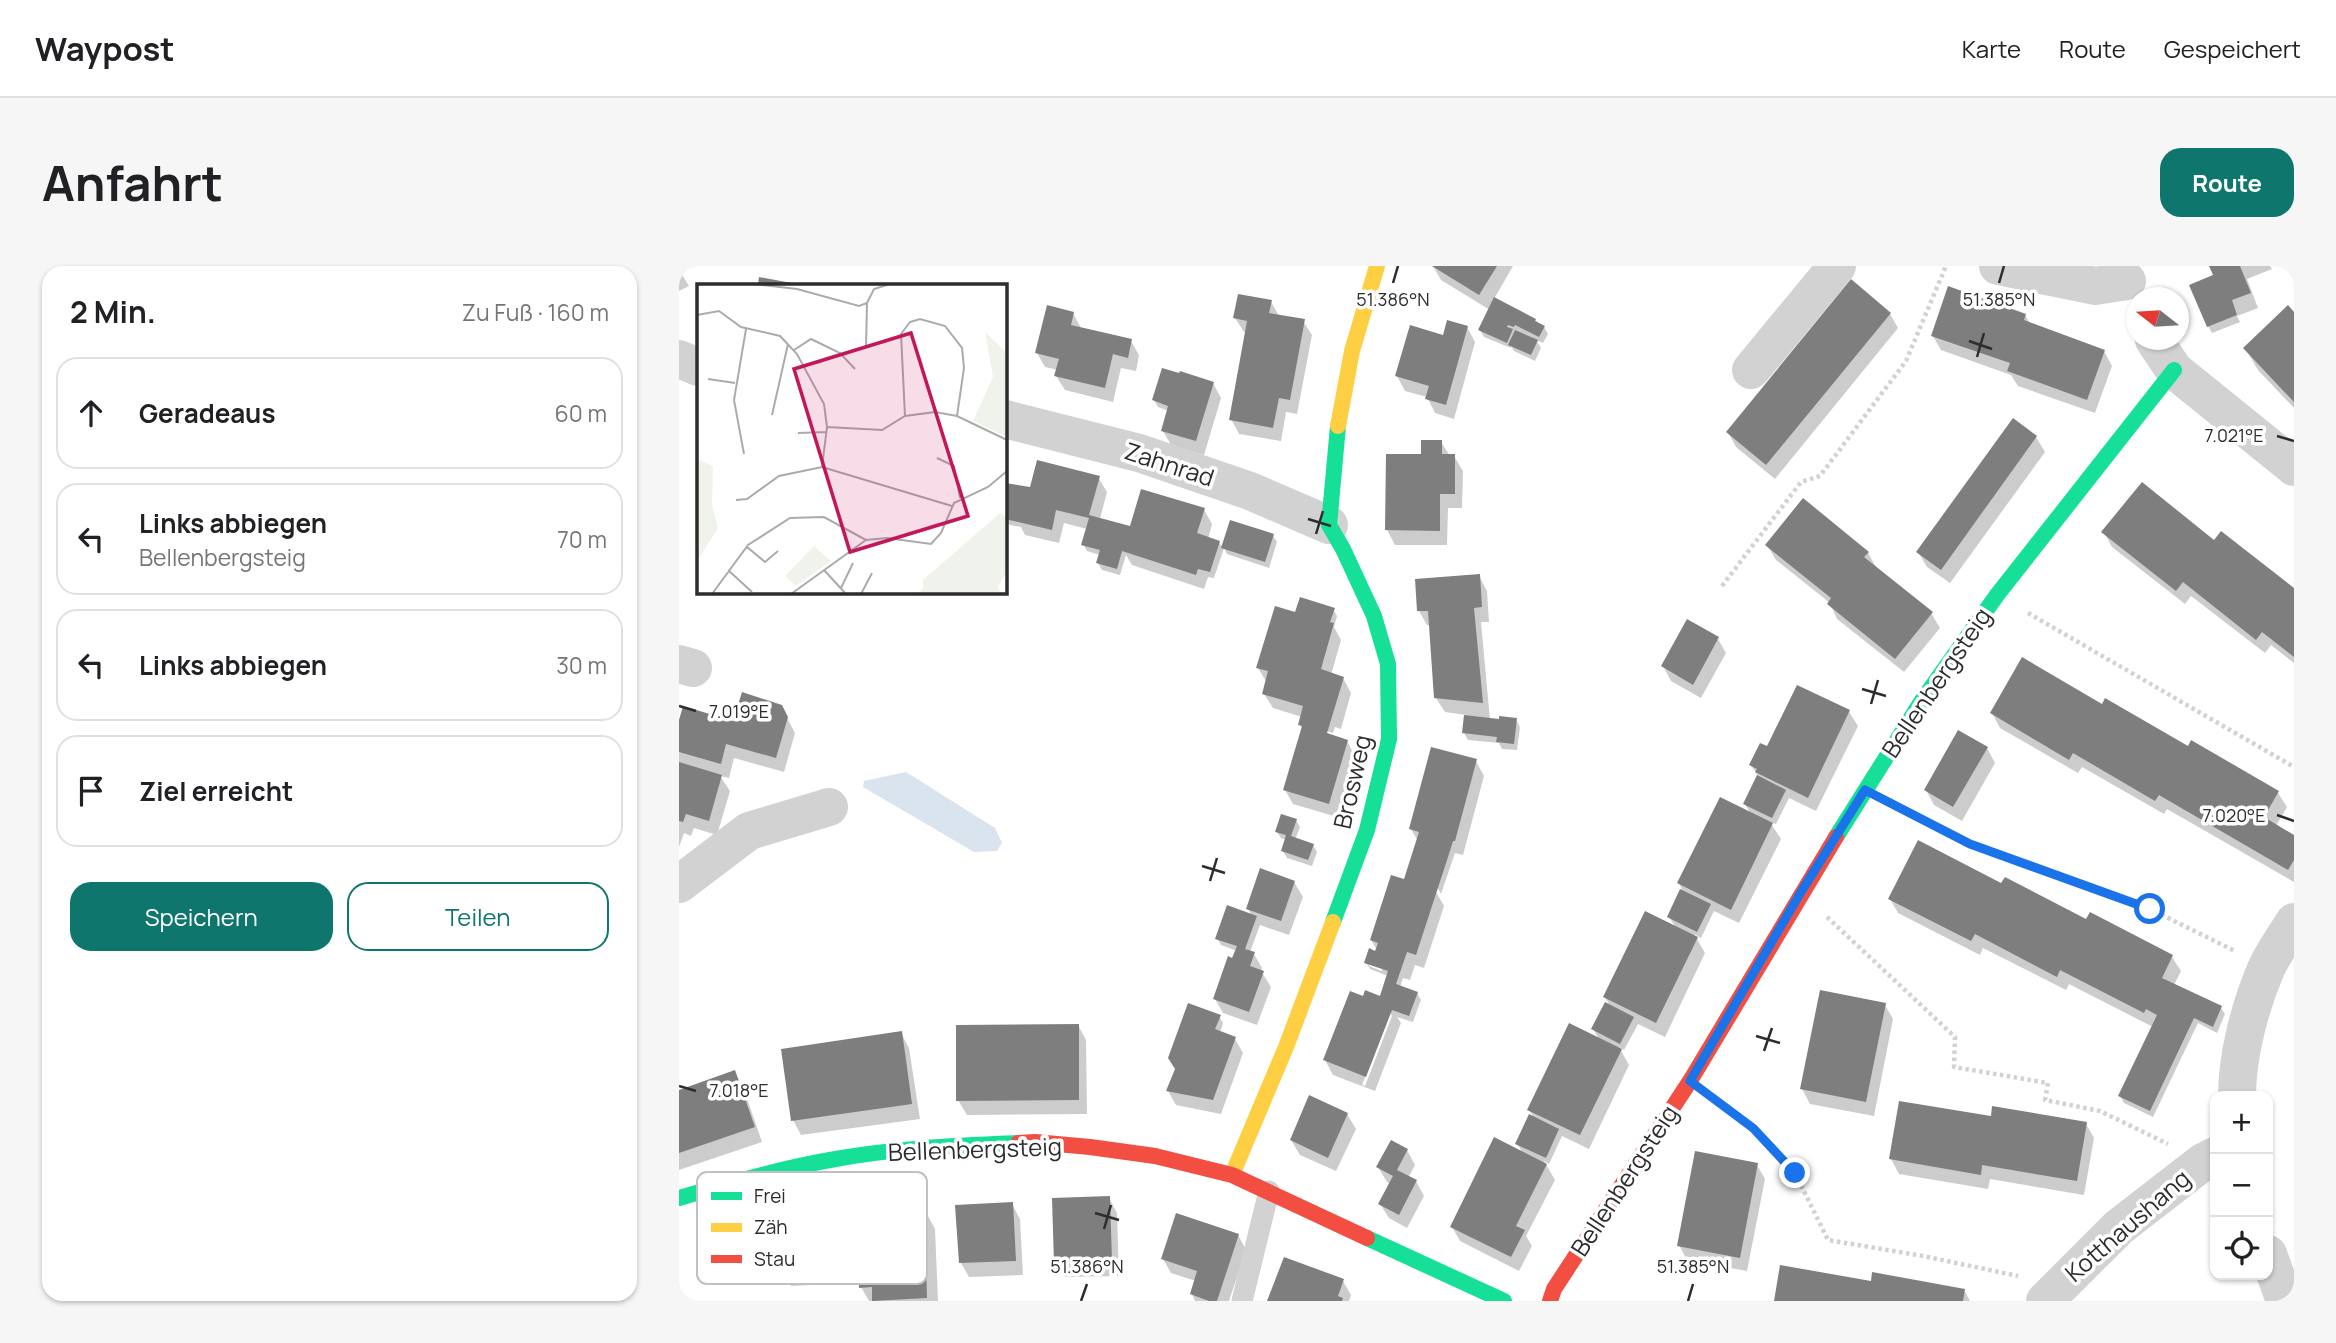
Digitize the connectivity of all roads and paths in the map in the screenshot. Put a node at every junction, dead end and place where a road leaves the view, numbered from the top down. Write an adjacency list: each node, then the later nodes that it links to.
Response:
1 (1377, 266): 12 (street)
2 (1837, 266): 9 (street)
3 (1946, 266): 13 (path)
4 (1999, 266): 5 (street)
5 (2130, 283)
6 (2164, 355): 11 (street); 14 (street, Bellenbergsteig)
7 (679, 359): 8 (street)
8 (697, 368)
9 (1751, 370)
10 (1006, 419): 12 (street, Zahnrad)
11 (2294, 467)
12 (1329, 525): 26 (street, Brosweg)
13 (1722, 586)
14 (1997, 595): 15 (path); 16 (street, Bellenbergsteig)
15 (2294, 767)
16 (1865, 790): 19 (street, Bellenbergsteig); 21 (path)
17 (828, 807): 18 (street)
18 (679, 884)
19 (1801, 892): 22 (street, Bellenbergsteig); 24 (path)
20 (2294, 922): 21 (street)
21 (2267, 967): 23 (street)
22 (1690, 1081): 31 (path); 34 (street, Bellenbergsteig)
23 (2237, 1091)
24 (2209, 1159): 31 (street, Kotthaushang)
25 (770, 1172): 26 (street, Bellenbergsteig)
26 (1232, 1175): 27 (street, Bellenbergsteig)
27 (1269, 1191): 32 (lane); 33 (street, Bellenbergsteig)
28 (697, 1193): 29 (street, Bellenbergsteig)
29 (679, 1198)
30 (2273, 1268): 35 (street)
31 (2052, 1293)
32 (1242, 1301)
33 (1504, 1301)
34 (1550, 1301)
35 (2285, 1301)

